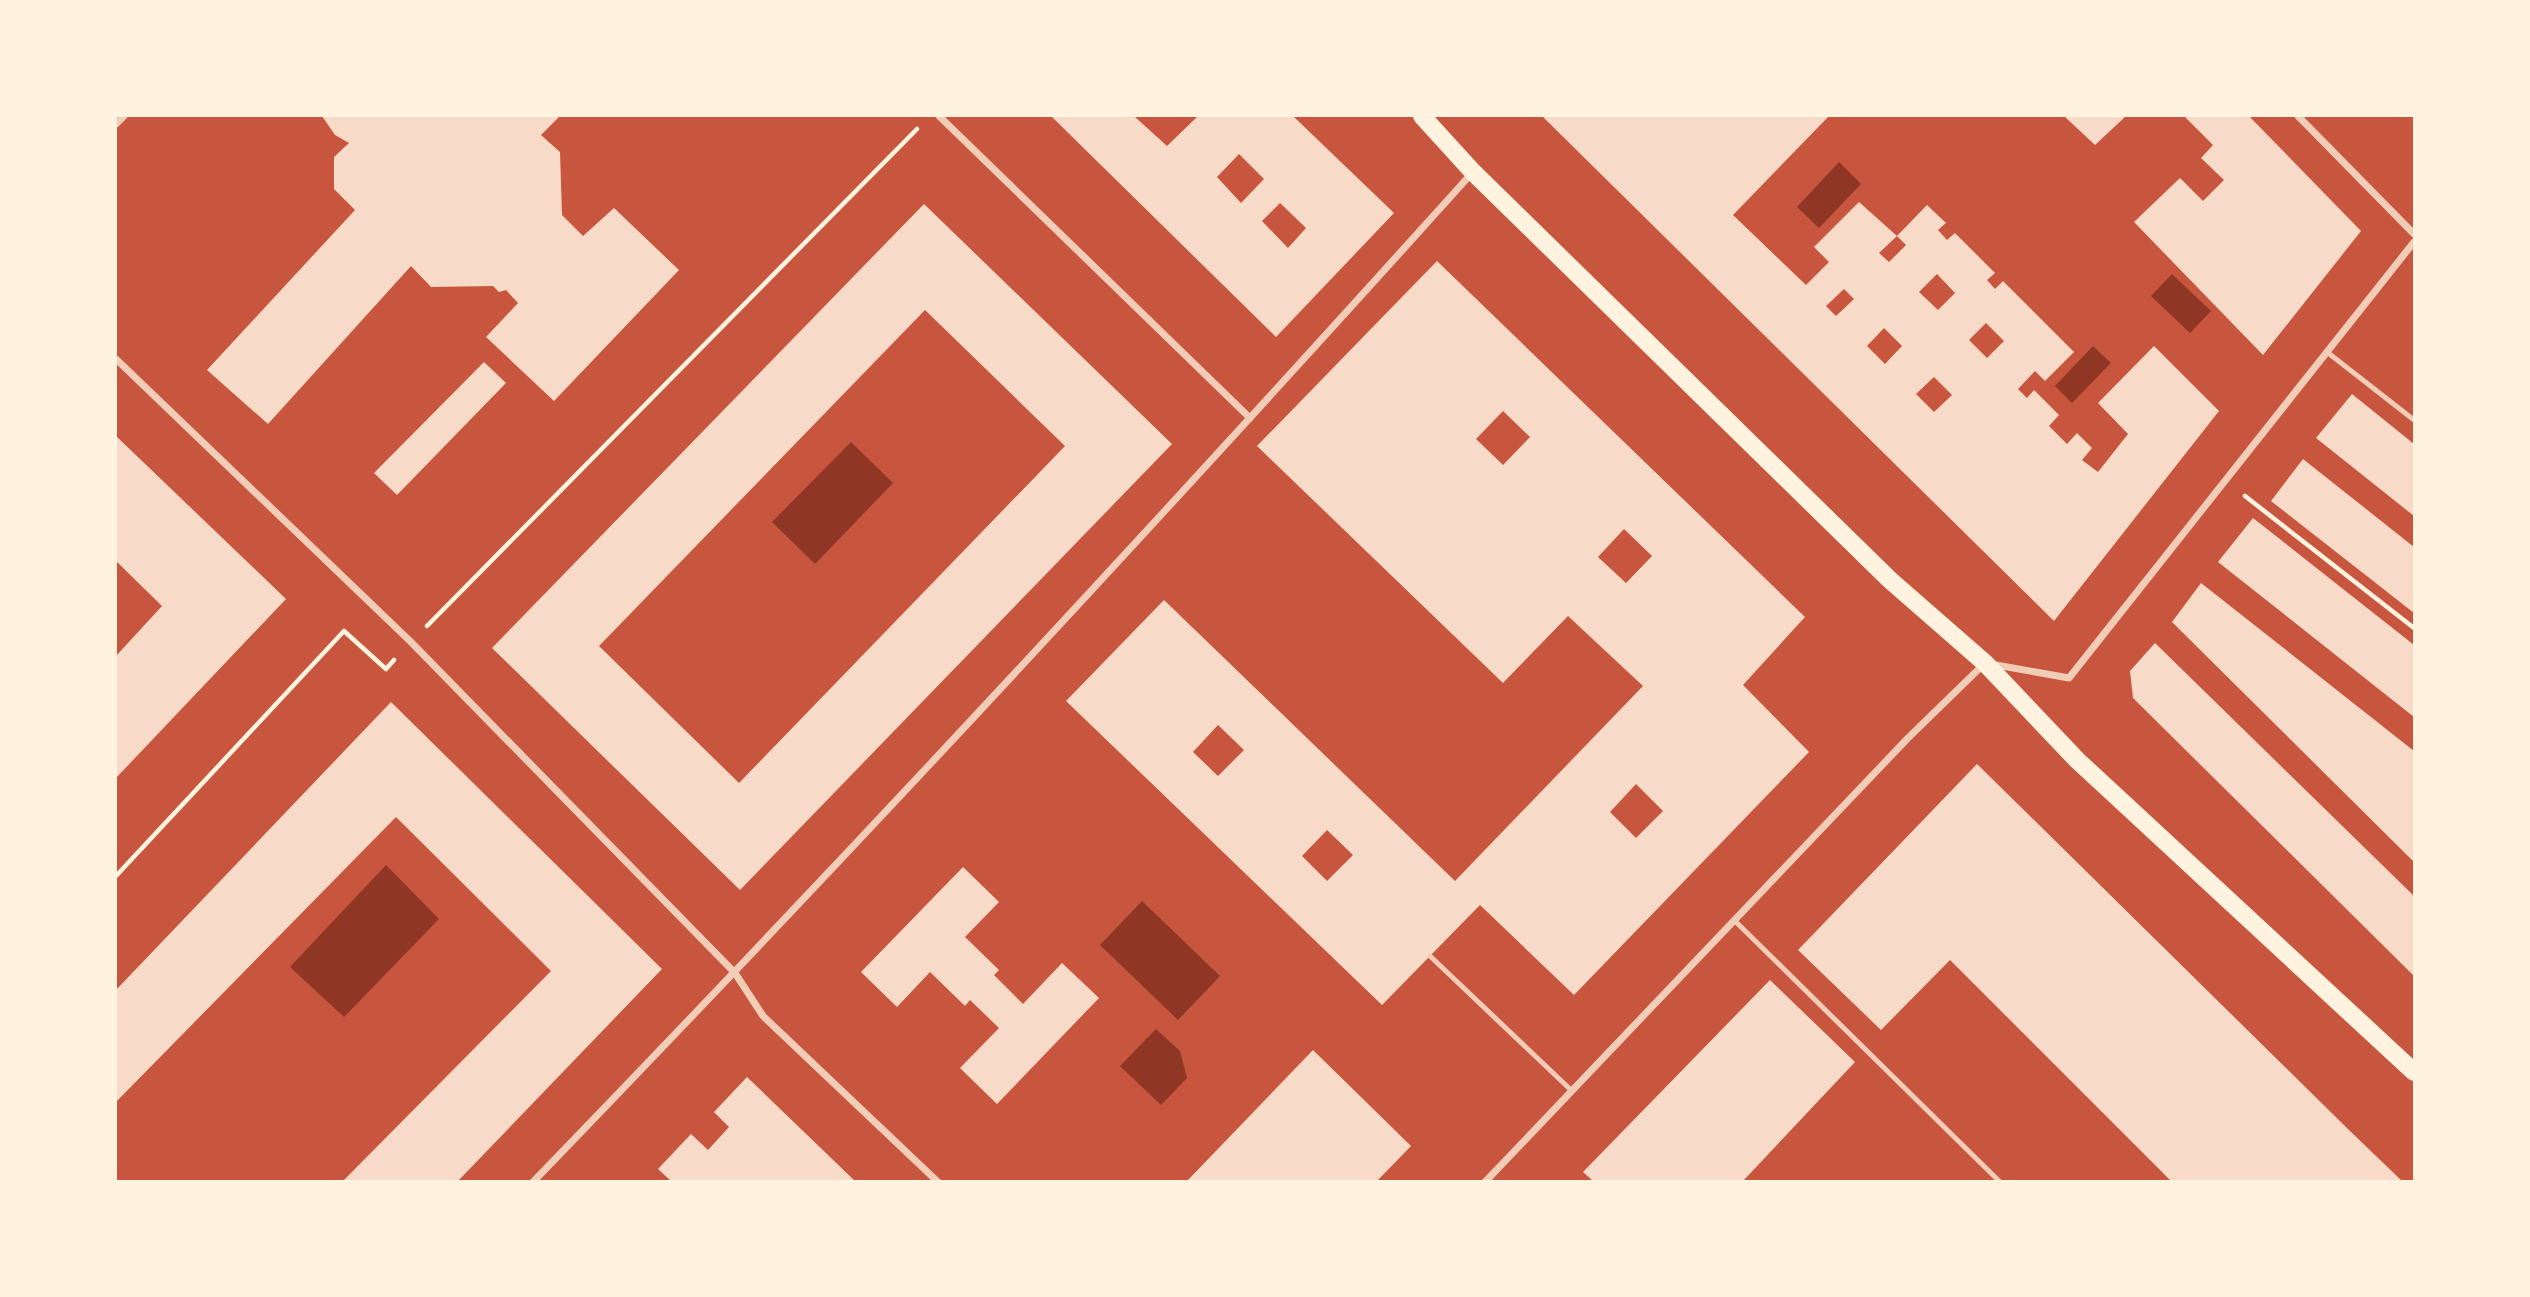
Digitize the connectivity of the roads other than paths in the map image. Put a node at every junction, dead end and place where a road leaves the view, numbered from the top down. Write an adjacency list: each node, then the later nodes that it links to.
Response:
1 (124, 116): 5 (street)
2 (939, 116): 11 (street)
3 (2298, 116): 7 (street)
4 (1426, 117): 6 (main road)
5 (116, 124)
6 (1473, 172): 11 (street); 13 (main road)
7 (2414, 234)
8 (2414, 242): 9 (street)
9 (2327, 352): 12 (lane); 13 (street)
10 (116, 359): 16 (street)
11 (1250, 418): 16 (street)
12 (2414, 420)
13 (1985, 663): 14 (street); 17 (main road)
14 (1734, 920): 18 (street); 24 (lane)
15 (1430, 956): 18 (lane)
16 (735, 973): 20 (street); 21 (street)
17 (2414, 1072)
18 (1572, 1091): 19 (street)
19 (1491, 1175): 22 (street); 23 (street)
20 (534, 1181)
21 (938, 1181)
22 (1485, 1181)
23 (1498, 1181)
24 (2000, 1181)

